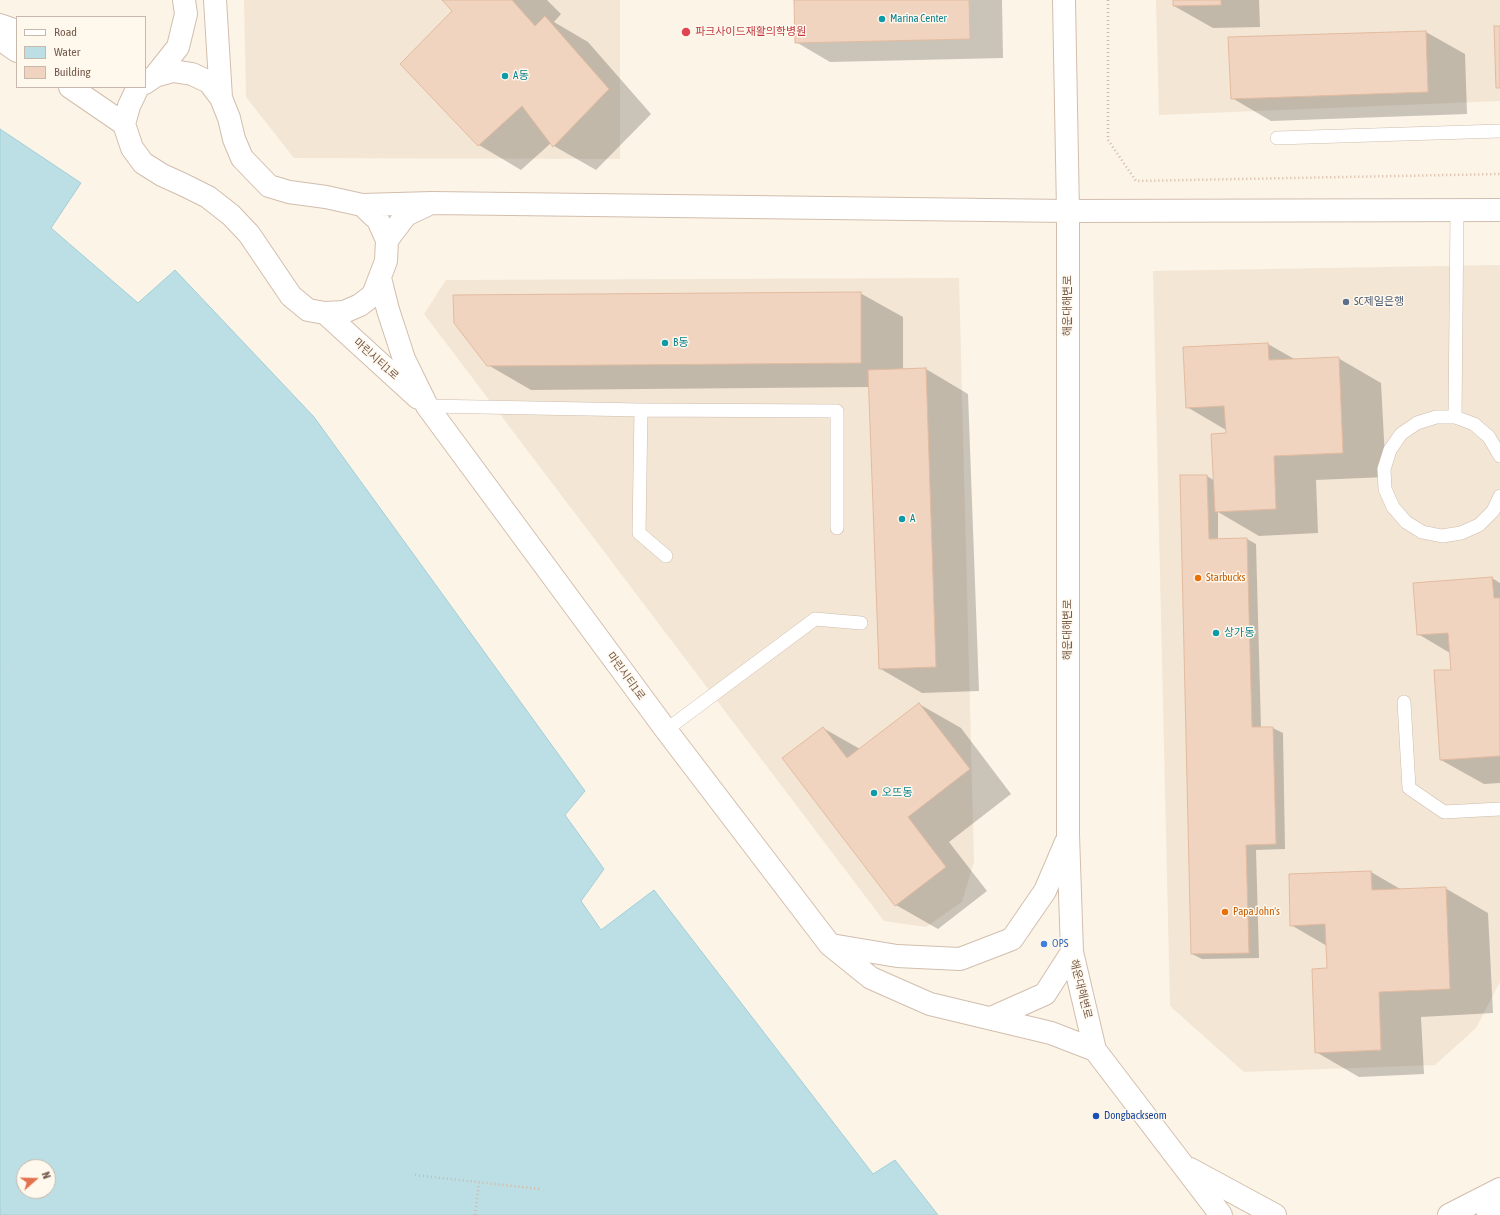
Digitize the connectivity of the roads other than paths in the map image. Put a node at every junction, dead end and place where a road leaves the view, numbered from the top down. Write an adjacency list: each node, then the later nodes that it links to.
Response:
1 (184, 0): 8 (main road)
2 (215, 0): 12 (main road)
3 (1064, 0): 20 (main road, 해운대해변로)
4 (0, 25): 5 (main road)
5 (16, 31)
6 (0, 39): 7 (main road)
7 (16, 50)
8 (146, 80)
9 (146, 82): 12 (main road)
10 (71, 88): 13 (main road)
11 (140, 88): 13 (main road)
12 (221, 98): 17 (main road)
13 (124, 124): 23 (main road)
14 (1500, 130): 15 (lane)
15 (1277, 138)
16 (432, 203): 17 (main road); 20 (main road); 21 (main road)
17 (362, 205): 21 (main road)
18 (1457, 210): 19 (main road); 20 (main road); 26 (lane)
19 (1500, 210)
20 (1068, 211): 35 (main road, 해운대해변로)
21 (386, 240): 22 (main road)
22 (380, 278): 23 (main road); 24 (main road, 마린시티1로)
23 (325, 313): 24 (main road, 마린시티1로)
24 (427, 406): 25 (lane); 33 (main road, 마린시티1로)
25 (641, 410): 29 (lane); 30 (lane)
26 (1455, 417): 27 (lane); 28 (lane)
27 (1500, 456)
28 (1500, 496)
29 (836, 528)
30 (666, 556)
31 (861, 623): 33 (lane)
32 (1404, 702): 34 (lane)
33 (666, 730): 36 (main road, 마린시티1로)
34 (1500, 810)
35 (1068, 834): 36 (main road); 37 (main road, 해운대해변로)
36 (830, 945): 38 (main road, 마린시티1로)
37 (1072, 952): 38 (main road); 39 (main road, 해운대해변로)
38 (992, 1018): 39 (main road, 마린시티1로)
39 (1095, 1050): 40 (main road, 해운대해변로)
40 (1184, 1166): 43 (main road); 44 (main road, 해운대해변로); 45 (main road)
41 (1500, 1189): 46 (main road)
42 (1500, 1198): 47 (main road)
43 (1204, 1215)
44 (1222, 1215)
45 (1275, 1215)
46 (1449, 1215)
47 (1488, 1215)

